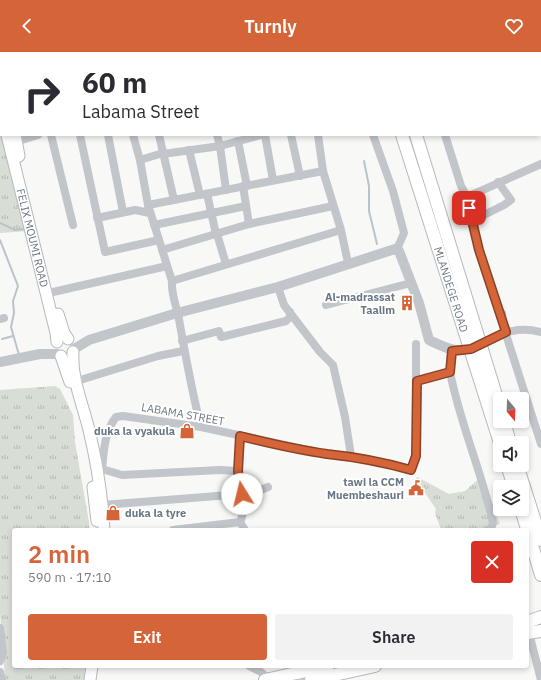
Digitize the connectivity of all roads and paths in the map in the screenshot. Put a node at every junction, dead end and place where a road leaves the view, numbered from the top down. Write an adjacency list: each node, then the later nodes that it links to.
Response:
1 (32, 136): 16 (street)
2 (51, 136): 42 (street)
3 (80, 136): 40 (street)
4 (108, 136): 37 (street)
5 (133, 136): 21 (street)
6 (159, 136): 20 (street)
7 (217, 136): 18 (street)
8 (257, 136): 17 (street)
9 (264, 136): 27 (street)
10 (291, 136): 26 (street)
11 (318, 136): 23 (street)
12 (373, 136): 47 (street)
13 (402, 136): 25 (main road, MLANDEGE ROAD)
14 (416, 136): 24 (main road, MLANDEGE ROAD)
15 (445, 136): 32 (street)
16 (12, 139): 50 (main road, FELIX MOUMI ROAD)
17 (238, 141): 18 (street); 29 (street)
18 (220, 146): 19 (street); 30 (street)
19 (189, 150): 20 (street); 31 (street)
20 (163, 154): 21 (street); 33 (street)
21 (140, 160): 36 (street)
22 (541, 164): 28 (street)
23 (323, 171): 26 (street); 35 (street)
24 (427, 171): 25 (main road); 49 (main road, MLANDEGE ROAD)
25 (415, 175): 49 (main road, MLANDEGE ROAD)
26 (300, 176): 27 (street)
27 (273, 180): 29 (street)
28 (498, 182): 32 (street); 39 (street)
29 (245, 186): 30 (street); 34 (street)
30 (226, 190): 31 (street)
31 (203, 195): 33 (street); 38 (street)
32 (467, 198): 61 (street)
33 (174, 200): 36 (street)
34 (246, 206): 38 (street); 41 (street)
35 (333, 206): 41 (street); 44 (street)
36 (149, 209): 37 (street); 43 (street)
37 (123, 212): 40 (street)
38 (211, 213): 43 (street); 45 (street)
39 (484, 215)
40 (97, 218): 46 (street)
41 (249, 224): 45 (street)
42 (73, 225)
43 (154, 225): 46 (street)
44 (341, 230): 51 (street); 52 (street)
45 (217, 234): 48 (street); 52 (street)
46 (159, 240): 48 (street)
47 (397, 249): 51 (street); 55 (street)
48 (162, 250): 53 (street)
49 (448, 257): 66 (main road, MLANDEGE ROAD)
50 (42, 263): 57 (main road, FELIX MOUMI ROAD); 67 (main road, FELIX MOUMI ROAD)
51 (348, 263): 56 (street)
52 (226, 264): 54 (street)
53 (167, 266): 54 (street); 57 (street)
54 (172, 281): 60 (street)
55 (411, 283): 58 (street); 69 (street)
56 (278, 287): 59 (street); 60 (street)
57 (53, 292): 65 (main road, FELIX MOUMI ROAD)
58 (326, 305)
59 (290, 312): 63 (street); 79 (street)
60 (177, 313): 63 (street); 65 (street)
61 (506, 332): 62 (street); 66 (street); 78 (street)
62 (541, 332)
63 (182, 341): 68 (street)
64 (416, 344): 72 (street)
65 (71, 345): 67 (main road); 67 (main road); 73 (main road, FELIX MOUMI ROAD)
66 (476, 346): 69 (street); 74 (main road, MLANDEGE ROAD); 77 (main road, MLANDEGE ROAD)
67 (58, 349): 70 (street); 85 (main road, FELIX MOUMI ROAD)
68 (183, 351): 73 (street); 75 (street)
69 (452, 351): 71 (street)
70 (0, 362)
71 (450, 372): 72 (street); 92 (street)
72 (417, 381): 79 (street, LABAMA STREET)
73 (77, 382): 80 (main road, FELIX MOUMI ROAD)
74 (494, 392)
75 (201, 427): 76 (street, LABAMA STREET); 80 (street, LABAMA STREET)
76 (240, 436): 79 (street, LABAMA STREET); 81 (street)
77 (498, 436)
78 (541, 444)
79 (350, 456)
80 (100, 470): 81 (street); 85 (main road, FELIX MOUMI ROAD)
81 (238, 471): 84 (street)
82 (519, 472): 95 (main road)
83 (268, 487): 84 (street)
84 (242, 494): 85 (street); 87 (street)
85 (101, 511): 88 (main road, FELIX MOUMI ROAD); 89 (main road, FELIX MOUMI ROAD)
86 (523, 516): 93 (main road)
87 (240, 522): 90 (street); 91 (street)
88 (97, 528)
89 (104, 528)
90 (190, 528)
91 (244, 528)
92 (491, 528)
93 (527, 528)
94 (529, 535): 96 (main road)
95 (541, 540)
96 (541, 575)
97 (541, 617): 99 (main road)
98 (0, 628): 103 (street)
99 (529, 628)
100 (529, 629): 101 (main road)
101 (541, 632)
102 (529, 633): 116 (street)
103 (0, 661)
104 (92, 668): 112 (main road)
105 (99, 668): 113 (main road)
106 (253, 668): 114 (street)
107 (323, 668): 110 (main road)
108 (366, 668): 115 (main road)
109 (0, 672): 111 (street)
110 (303, 676): 114 (main road)
111 (2, 680)
112 (90, 680)
113 (98, 680)
114 (267, 680)
115 (311, 680)
116 (541, 680)

